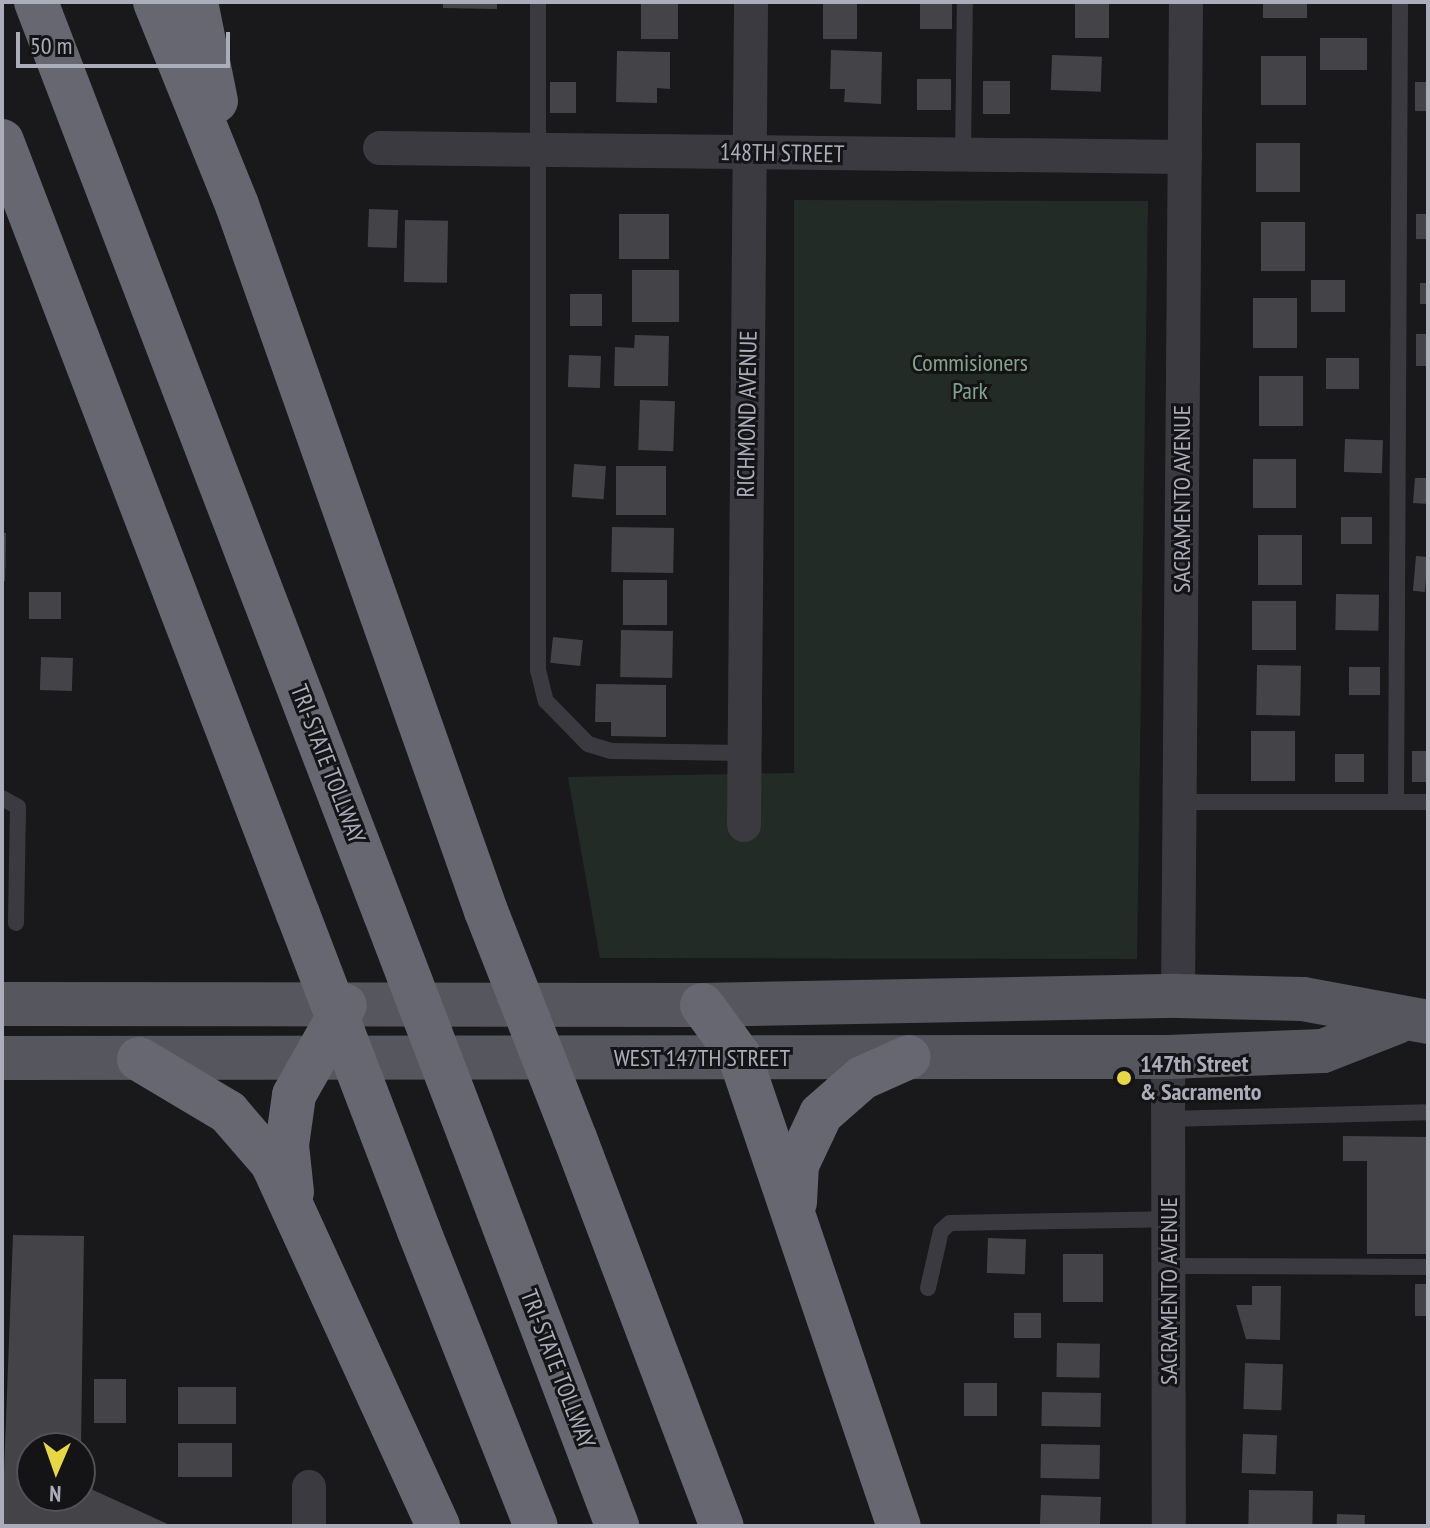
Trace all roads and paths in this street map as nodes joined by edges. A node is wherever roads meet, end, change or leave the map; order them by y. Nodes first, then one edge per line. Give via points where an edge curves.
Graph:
1 (36, 2) edge
2 (155, 2) edge
3 (196, 2) edge
4 (538, 2) edge
5 (751, 2) edge
6 (965, 2) edge
7 (1186, 2) edge
8 (1400, 2) edge
9 (2, 141) edge
10 (380, 148) dead end
11 (539, 150) junction
12 (749, 152) junction
13 (963, 155) junction
14 (1185, 157) junction
15 (237, 205) junction
16 (744, 753) junction
17 (2, 798) edge
18 (1180, 802) junction
19 (1396, 802) junction
20 (1428, 802) edge
21 (744, 825) dead end
22 (16, 923) dead end
23 (1178, 996) junction
24 (2, 1004) edge
25 (345, 1005) junction
26 (702, 1005) junction
27 (1412, 1022) edge
28 (740, 1057) junction
29 (909, 1057) junction
30 (1168, 1057) junction
31 (2, 1058) edge
32 (139, 1059) junction
33 (313, 1061) junction
34 (1428, 1112) edge
35 (1168, 1119) junction
36 (293, 1198) junction
37 (1169, 1219) junction
38 (798, 1220) junction
39 (1169, 1266) junction
40 (1428, 1267) edge
41 (928, 1288) dead end
42 (309, 1487) dead end
43 (309, 1526) edge
44 (438, 1526) edge
45 (536, 1526) edge
46 (617, 1526) edge
47 (722, 1526) edge
48 (899, 1526) edge
49 (1169, 1526) edge

1 - 46 highway, TRI-STATE TOLLWAY, bridge
2 - 15 highway
3 - 15 highway
4 - 11 lane
5 - 12 street, RICHMOND AVENUE
6 - 13 lane
7 - 14 street, SACRAMENTO AVENUE
8 - 19 lane
9 - 45 highway, bridge
10 - 11 street, 148TH STREET
11 - 12 street, 148TH STREET
11 - 16 lane via 538,670 546,701 588,744 611,751
12 - 13 street, 148TH STREET
12 - 16 street, RICHMOND AVENUE
13 - 14 street, 148TH STREET
14 - 18 street, SACRAMENTO AVENUE
15 - 47 highway, bridge via 486,911
16 - 21 street, RICHMOND AVENUE
17 - 22 lane via 18,807
18 - 19 lane
18 - 23 street, SACRAMENTO AVENUE
19 - 20 lane
23 - 26 main road, WEST 147TH STREET
23 - 27 main road, WEST 147TH STREET via 1303,999
24 - 25 main road, WEST 147TH STREET
25 - 26 main road, WEST 147TH STREET
25 - 33 highway
26 - 28 highway
27 - 30 main road, WEST 147TH STREET via 1323,1051
28 - 29 main road, WEST 147TH STREET
28 - 33 main road, WEST 147TH STREET
28 - 38 highway
29 - 30 main road, WEST 147TH STREET
29 - 38 highway via 862,1078 821,1114 797,1165
30 - 35 street, SACRAMENTO AVENUE
31 - 32 main road, WEST 147TH STREET
32 - 33 main road, WEST 147TH STREET
32 - 36 highway via 228,1112
33 - 36 highway via 289,1120
34 - 35 lane
35 - 37 street, SACRAMENTO AVENUE
36 - 44 highway
37 - 39 street, SACRAMENTO AVENUE
37 - 41 lane via 950,1223 941,1231
38 - 48 highway
39 - 40 lane
39 - 49 street, SACRAMENTO AVENUE
42 - 43 street

